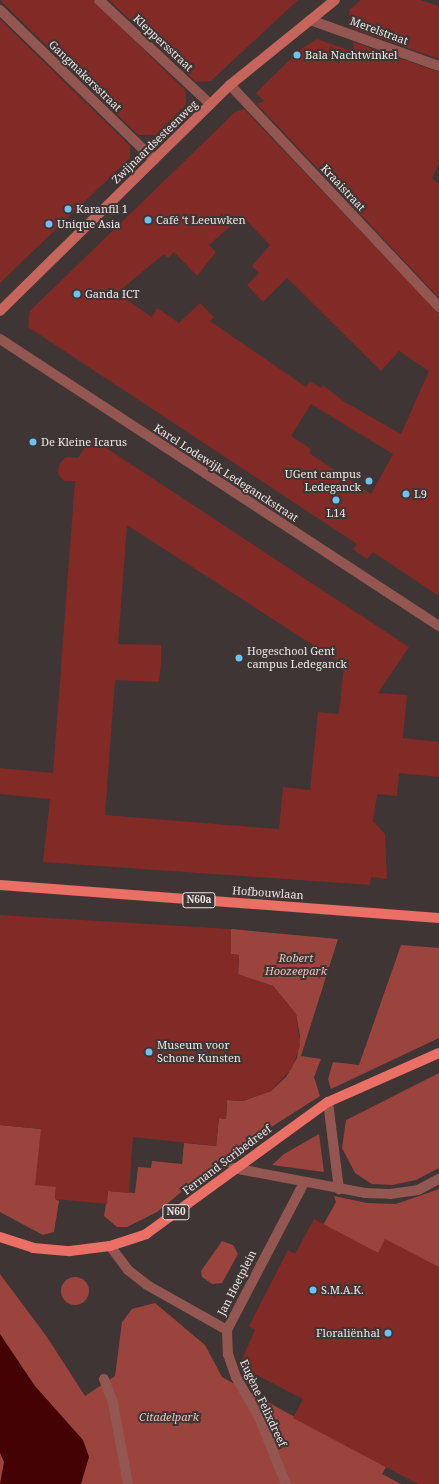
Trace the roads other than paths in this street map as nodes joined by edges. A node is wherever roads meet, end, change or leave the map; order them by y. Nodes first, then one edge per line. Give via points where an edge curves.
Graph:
1 (99, 0) edge
2 (336, 0) edge
3 (0, 10) edge
4 (310, 20) junction
5 (439, 66) edge
6 (230, 85) junction
7 (210, 104) junction
8 (154, 160) junction
9 (439, 307) edge
10 (0, 311) edge
11 (0, 339) edge
12 (439, 626) edge
13 (0, 884) edge
14 (439, 918) edge
15 (439, 1053) edge
16 (328, 1102) junction
17 (233, 1168) junction
18 (439, 1180) edge
19 (304, 1183) junction
20 (340, 1189) junction
21 (0, 1237) edge
22 (110, 1246) junction
23 (227, 1330) junction
24 (104, 1379) dead end
25 (128, 1484) edge
26 (286, 1484) edge

1 - 7 street, Kleppersstraat
2 - 4 street, Zwijnaardsesteenweg
3 - 8 street, Gangmakersstraat
4 - 5 street, Merelstraat
4 - 6 street, Zwijnaardsesteenweg
6 - 7 street, Zwijnaardsesteenweg
6 - 9 street, Kraaistraat
7 - 8 street, Zwijnaardsesteenweg
8 - 10 street, Zwijnaardsesteenweg
11 - 12 street, Karel Lodewijk Ledeganckstraat
13 - 14 main road, Hofbouwlaan / N60a
15 - 16 main road, N60
16 - 17 main road, Fernand Scribedreef / N60
16 - 20 street
17 - 19 street
17 - 22 main road, Fernand Scribedreef / N60 via 146,1234
18 - 20 street via 418,1190 390,1194
19 - 20 street
19 - 23 street, Jan Hoetplein
21 - 22 main road, Fernand Scribedreef / N60 via 52,1250
22 - 23 street, Jan Hoetplein via 128,1270 146,1285
23 - 26 street, Eugène Felixdreef via 228,1354 236,1377 259,1417
24 - 25 street via 112,1403

